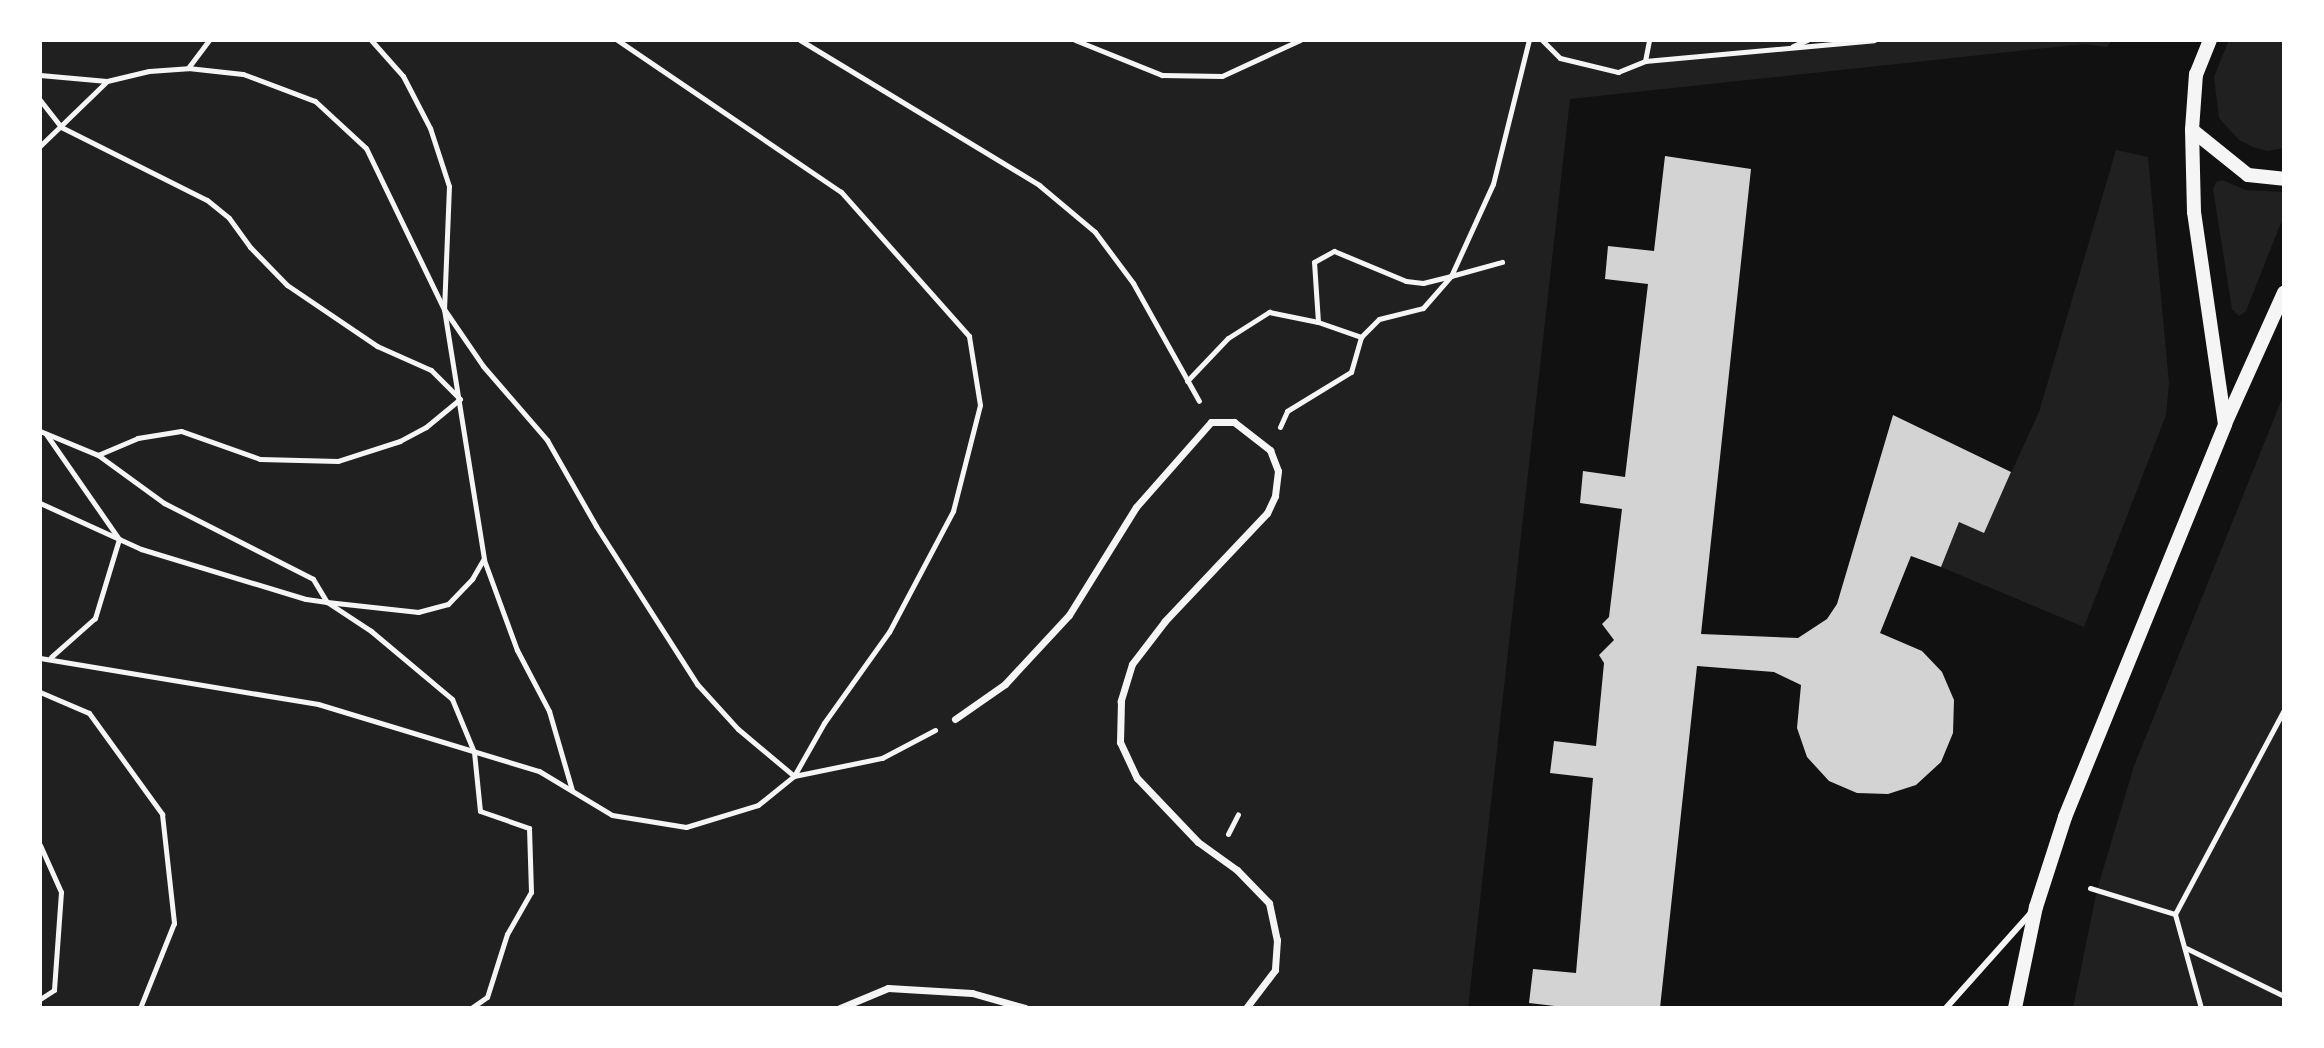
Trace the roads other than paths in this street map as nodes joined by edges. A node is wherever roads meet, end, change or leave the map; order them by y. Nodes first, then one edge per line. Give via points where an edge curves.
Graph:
1 (2210, 40) edge
2 (2192, 130) junction
3 (2284, 179) edge
4 (2284, 293) edge
5 (2225, 424) junction
6 (955, 719) road end
7 (2036, 907) junction
8 (840, 1008) edge
9 (1025, 1008) edge
10 (1246, 1008) edge
11 (1946, 1008) edge
12 (2015, 1008) edge

1 - 2 street via 2196,74
2 - 3 street via 2248,175
2 - 5 street via 2194,212
4 - 5 street
5 - 7 street via 2065,817
6 - 10 street via 1005,684 1069,615 1136,507 1211,422 1234,422 1270,450 1278,471 1267,513 1165,621 1132,664 1121,715 1120,742 1137,778 1198,842 1237,870 1269,903 1277,940 1275,970
7 - 11 lane
7 - 12 street
8 - 9 street via 888,988 972,993

